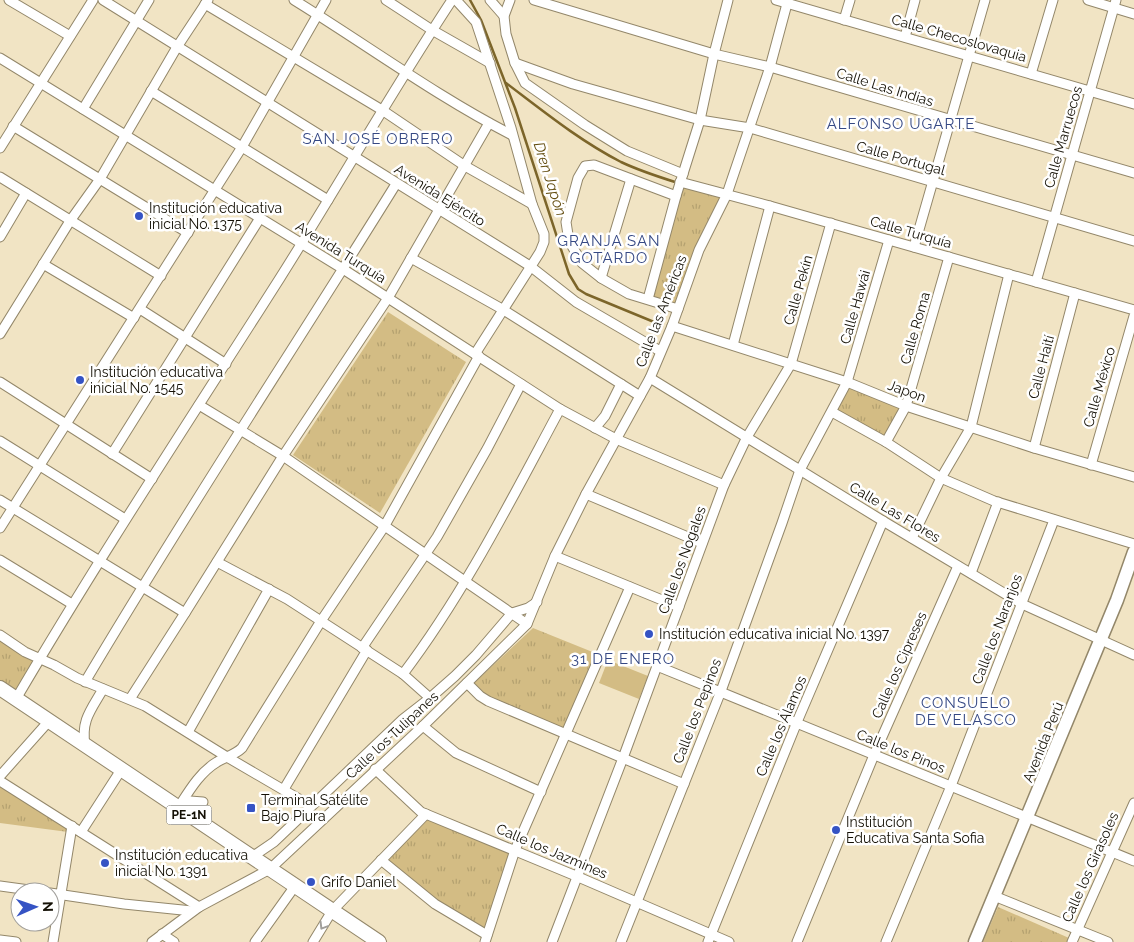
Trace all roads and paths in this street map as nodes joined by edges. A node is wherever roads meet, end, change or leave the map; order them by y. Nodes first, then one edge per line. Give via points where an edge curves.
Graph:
1 (9, 0) edge
2 (93, 0) edge
3 (103, 0) edge
4 (149, 0) edge
5 (294, 0) edge
6 (326, 0) edge
7 (386, 0) edge
8 (454, 0) edge
9 (490, 0) edge
10 (510, 0) edge
11 (534, 0) edge
12 (728, 0) edge
13 (776, 0) edge
14 (850, 0) edge
15 (915, 0) edge
16 (985, 0) edge
17 (1053, 0) edge
18 (1088, 0) edge
19 (207, 2) edge
20 (788, 2) edge
21 (1115, 4) edge
22 (317, 14) junction
23 (1134, 14) edge
24 (504, 16) junction
25 (844, 20) junction
26 (136, 21) junction
27 (432, 30) junction
28 (70, 36) junction
29 (905, 37) junction
30 (177, 47) junction
31 (714, 54) junction
32 (969, 56) junction
33 (295, 57) junction
34 (0, 58) edge
35 (490, 63) junction
36 (515, 63) junction
37 (770, 67) junction
38 (405, 71) junction
39 (1031, 74) junction
40 (40, 83) junction
41 (151, 91) junction
42 (1090, 91) junction
43 (268, 104) junction
44 (1134, 104) edge
45 (83, 109) junction
46 (382, 110) junction
47 (700, 120) junction
48 (950, 121) junction
49 (489, 123) junction
50 (13, 126) junction
51 (750, 128) junction
52 (125, 135) junction
53 (512, 135) junction
54 (242, 147) junction
55 (0, 148) edge
56 (1072, 155) junction
57 (354, 157) junction
58 (464, 166) junction
59 (1134, 173) edge
60 (0, 177) edge
61 (682, 178) junction
62 (100, 179) junction
63 (630, 179) junction
64 (933, 182) junction
65 (396, 184) junction
66 (214, 190) junction
67 (26, 193) junction
68 (726, 194) junction
69 (676, 196) junction
70 (328, 200) junction
71 (532, 204) junction
72 (770, 206) junction
73 (439, 210) junction
74 (260, 218) junction
75 (1054, 218) junction
76 (70, 221) junction
77 (831, 223) junction
78 (188, 233) junction
79 (0, 237) edge
80 (888, 240) junction
81 (1134, 241) edge
82 (301, 244) junction
83 (914, 247) junction
84 (949, 257) junction
85 (411, 258) junction
86 (43, 264) junction
87 (530, 266) junction
88 (343, 269) junction
89 (1009, 274) junction
90 (161, 276) junction
91 (601, 278) junction
92 (1036, 282) junction
93 (1075, 293) junction
94 (388, 298) junction
95 (648, 299) junction
96 (140, 309) junction
97 (502, 309) junction
98 (678, 309) junction
99 (1134, 310) edge
100 (1134, 316) edge
101 (134, 318) junction
102 (672, 326) junction
103 (0, 334) edge
104 (185, 338) junction
105 (733, 345) junction
106 (660, 351) junction
107 (477, 355) junction
108 (226, 364) junction
109 (792, 364) junction
110 (650, 378) junction
111 (0, 382) edge
112 (847, 382) junction
113 (521, 384) junction
114 (621, 384) junction
115 (640, 396) junction
116 (199, 405) junction
117 (906, 406) junction
118 (560, 409) junction
119 (832, 412) junction
120 (66, 424) junction
121 (971, 427) junction
122 (595, 428) junction
123 (240, 430) junction
124 (747, 437) junction
125 (616, 439) junction
126 (0, 441) edge
127 (886, 442) junction
128 (1034, 448) junction
129 (112, 454) junction
130 (283, 456) junction
131 (1091, 465) junction
132 (40, 466) junction
133 (800, 470) junction
134 (1134, 477) edge
135 (152, 478) junction
136 (941, 478) junction
137 (724, 485) junction
138 (586, 494) junction
139 (0, 500) edge
140 (998, 502) junction
141 (13, 508) junction
142 (126, 519) junction
143 (1054, 520) junction
144 (883, 521) junction
145 (384, 527) junction
146 (0, 528) edge
147 (912, 538) junction
148 (702, 543) junction
149 (1134, 544) edge
150 (1134, 552) edge
151 (426, 554) junction
152 (555, 556) junction
153 (0, 560) edge
154 (99, 560) junction
155 (217, 562) junction
156 (958, 566) junction
157 (971, 573) junction
158 (466, 582) junction
159 (142, 586) junction
160 (630, 587) junction
161 (269, 590) junction
162 (538, 601) junction
163 (72, 604) junction
164 (1022, 604) junction
165 (679, 607) junction
166 (185, 613) junction
167 (512, 613) junction
168 (321, 621) junction
169 (529, 622) junction
170 (0, 635) edge
171 (1100, 640) junction
172 (365, 649) junction
173 (1134, 655) edge
174 (40, 659) junction
175 (657, 666) junction
176 (403, 674) junction
177 (85, 682) junction
178 (467, 683) junction
179 (0, 688) edge
180 (103, 690) junction
181 (721, 691) junction
182 (430, 698) junction
183 (16, 699) junction
184 (130, 699) junction
185 (50, 721) junction
186 (797, 722) junction
187 (423, 726) junction
188 (188, 732) junction
189 (566, 734) junction
190 (85, 745) junction
191 (874, 755) junction
192 (227, 757) junction
193 (623, 758) junction
194 (375, 769) junction
195 (121, 770) junction
196 (0, 776) edge
197 (0, 781) edge
198 (684, 784) junction
199 (951, 786) junction
200 (284, 789) junction
201 (541, 792) junction
202 (203, 802) dead end
203 (1134, 803) edge
204 (311, 806) junction
205 (181, 810) junction
206 (426, 814) junction
207 (1028, 818) junction
208 (72, 826) junction
209 (81, 832) junction
210 (515, 850) junction
211 (1113, 852) junction
212 (252, 857) junction
213 (381, 860) junction
214 (1134, 861) edge
215 (270, 869) junction
216 (576, 876) junction
217 (295, 886) junction
218 (61, 894) junction
219 (994, 896) junction
220 (637, 902) junction
221 (195, 909) junction
222 (332, 911) junction
223 (1078, 929) junction
224 (162, 934) junction
225 (486, 938) edge
226 (709, 938) edge
227 (0, 940) edge
228 (16, 942) edge
229 (53, 942) edge
230 (152, 942) edge
231 (174, 942) edge
232 (255, 942) edge
233 (313, 942) edge
234 (379, 942) edge
235 (552, 942) edge
236 (621, 942) edge
237 (729, 942) edge
238 (797, 942) edge
239 (886, 942) edge
240 (975, 942) edge
241 (1072, 942) edge
242 (1108, 942) edge

1 - 28 street
2 - 28 street
3 - 26 street, Avenida Ejército
4 - 26 street
5 - 22 street
6 - 22 street
7 - 27 street
8 - 27 street
8 - 35 street via 476,22
9 - 24 street
10 - 24 street
11 - 31 street, Calle Las Indias
12 - 31 street
13 - 20 street, Calle Checoslovaquia
14 - 25 street
15 - 29 street
16 - 32 street
17 - 39 street
18 - 21 street
19 - 30 street
19 - 33 street
20 - 25 street, Calle Checoslovaquia
20 - 37 street, Calle las Américas
21 - 23 street
21 - 42 street, Calle Marruecos
22 - 33 street
22 - 38 street
24 - 36 street, Calle Turquía
25 - 29 street, Calle Checoslovaquia
26 - 30 street, Avenida Ejército
26 - 45 street
27 - 35 street
27 - 38 street
28 - 40 street
29 - 32 street, Calle Checoslovaquia
30 - 41 street
30 - 43 street, Avenida Ejército
31 - 37 street, Calle Las Indias
31 - 47 street
32 - 39 street, Calle Checoslovaquia
32 - 48 street
33 - 43 street
33 - 46 street
34 - 40 street, Avenida Turquía
35 - 53 street
36 - 47 street, Calle Portugal via 573,84
36 - 61 street, Calle Turquía via 525,83 563,110 628,151
37 - 48 street, Calle Las Indias
37 - 51 street, Calle las Américas
38 - 46 street
38 - 49 street
39 - 42 street, Calle Checoslovaquia
40 - 45 street, Avenida Turquía
40 - 50 street
41 - 52 street
41 - 54 street
42 - 44 street, Calle Checoslovaquia
42 - 56 street, Calle Marruecos
43 - 54 street
43 - 57 street, Avenida Ejército
45 - 52 street, Avenida Turquía
46 - 57 street
46 - 58 street
47 - 51 street, Calle Portugal
47 - 61 street
48 - 56 street, Calle Las Indias
48 - 64 street
49 - 53 street
49 - 58 street
50 - 55 street
50 - 62 street
51 - 64 street, Calle Portugal
51 - 68 street, Calle las Américas
52 - 62 street
52 - 66 street, Avenida Turquía
53 - 71 street
54 - 66 street
54 - 70 street
56 - 59 street, Calle Las Indias
56 - 75 street, Calle Marruecos
57 - 65 street, Avenida Ejército
57 - 70 street
58 - 71 street
58 - 73 street
60 - 67 street
61 - 68 street, Calle Turquía
61 - 69 street
62 - 76 street
62 - 78 street
63 - 69 street
63 - 91 street
63 - 91 street via 594,165 586,166 578,178 566,222 569,241 582,263
64 - 75 street, Calle Portugal
64 - 83 street
65 - 73 street, Avenida Ejército
65 - 88 street
66 - 74 street, Avenida Turquía
66 - 78 street
67 - 76 street
67 - 79 street
68 - 72 street, Calle Turquía
68 - 98 street, Calle las Américas via 699,250
69 - 95 street
70 - 82 street
71 - 87 street via 544,242
72 - 77 street, Calle Turquía
72 - 105 street
73 - 85 street
73 - 87 street, Avenida Ejército
74 - 82 street, Avenida Turquía
74 - 104 street
75 - 81 street, Calle Portugal
75 - 92 street, Calle Marruecos
76 - 86 street
76 - 90 street
77 - 80 street, Calle Turquía
77 - 109 street, Calle Pekín
78 - 90 street
80 - 83 street, Calle Turquía
80 - 112 street, Calle Hawái
82 - 88 street, Avenida Turquía
82 - 108 street
83 - 84 street, Calle Turquía
84 - 89 street, Calle Turquía
84 - 117 street, Calle Roma
85 - 94 street
85 - 97 street
86 - 101 street
86 - 103 street
87 - 97 street
87 - 106 street, Avenida Ejército via 576,302
88 - 94 street, Avenida Turquía
88 - 123 street
89 - 92 street, Calle Turquía
89 - 121 street
90 - 96 street
91 - 95 street via 629,294
92 - 93 street, Calle Turquía
93 - 99 street, Calle Turquía
93 - 128 street, Calle Haití
94 - 107 street, Avenida Turquía
94 - 130 street
95 - 98 street
96 - 101 street
96 - 104 street
97 - 107 street
97 - 114 street
98 - 102 street, Calle las Américas
100 - 131 street, Calle México
101 - 120 street
102 - 105 street, Japon
102 - 106 street, Calle las Américas
104 - 108 street
104 - 129 street
105 - 109 street, Japon
106 - 110 street, Calle las Américas
107 - 113 street, Avenida Turquía
107 - 145 street
108 - 116 street
109 - 112 street, Japon
109 - 124 street, Calle los Nogales
110 - 115 street, Calle las Américas
110 - 124 street, Calle Las Flores
111 - 120 street
112 - 117 street, Japon
112 - 119 street, Calle los Pepinos
113 - 118 street, Avenida Turquía
113 - 151 street
114 - 115 street
114 - 122 street via 605,416
115 - 125 street, Calle las Américas
116 - 123 street
116 - 135 street
117 - 121 street, Japon
117 - 127 street, Calle Roma
118 - 122 street, Avenida Turquía
118 - 158 street
119 - 127 street
119 - 133 street, Calle los Pepinos
120 - 129 street
120 - 132 street
121 - 128 street, Japon
121 - 136 street
122 - 125 street, Avenida Turquía
123 - 130 street
123 - 159 street
124 - 133 street, Calle Las Flores
124 - 137 street, Calle los Nogales
125 - 137 street, Avenida Turquía
125 - 138 street, Calle las Américas
126 - 132 street
127 - 136 street
128 - 131 street, Japon
129 - 135 street
130 - 145 street
130 - 155 street
131 - 134 street, Japon
132 - 141 street
132 - 142 street
133 - 144 street, Calle Las Flores
133 - 181 street, Calle los Pepinos
135 - 142 street
136 - 140 street
136 - 147 street
137 - 148 street, Calle los Nogales
138 - 148 street
138 - 152 street, Calle las Américas
139 - 141 street
140 - 143 street
140 - 157 street
141 - 146 street
141 - 154 street
142 - 154 street
143 - 149 street
143 - 164 street, Calle los Naranjos
144 - 147 street, Calle Las Flores
144 - 186 street, Calle los Álamos
145 - 151 street
145 - 168 street
147 - 156 street, Calle Las Flores
148 - 165 street, Calle los Nogales
150 - 171 street, Avenida Perú
151 - 158 street
151 - 172 street
152 - 160 street
152 - 162 street, Calle las Américas
153 - 163 street
154 - 159 street
154 - 163 street
155 - 161 street
155 - 166 street
156 - 157 street, Calle Las Flores
156 - 191 street, Calle los Cipreses
157 - 164 street, Calle Las Flores
158 - 167 street
158 - 176 street
159 - 166 street
159 - 177 street
160 - 165 street
160 - 189 street
161 - 168 street
161 - 188 street
162 - 167 street
162 - 169 street, Calle las Américas
163 - 174 street
164 - 171 street, Calle Las Flores
164 - 199 street, Calle los Naranjos
165 - 175 street, Calle los Nogales
166 - 184 street
167 - 169 street
167 - 182 street via 476,655
168 - 172 street
168 - 192 street via 242,748
169 - 178 street, Calle los Tulipanes
170 - 174 street
171 - 173 street, Calle Las Flores
171 - 207 street, Avenida Perú
172 - 176 street
172 - 200 street
174 - 177 street
174 - 183 street
175 - 181 street, Calle los Pinos
175 - 193 street, Calle los Nogales
176 - 182 street
177 - 180 street
178 - 187 street, Calle los Tulipanes
178 - 189 street via 488,701
179 - 183 main road, PE-1N
180 - 184 street
180 - 190 street via 86,717 83,729
181 - 186 street, Calle los Pinos
181 - 198 street, Calle los Pepinos
182 - 204 street via 402,719
183 - 185 main road, PE-1N
184 - 188 street
185 - 190 main road, PE-1N
185 - 196 street
186 - 191 street, Calle los Pinos
186 - 226 street, Calle los Álamos
187 - 194 street, Calle los Tulipanes
187 - 201 street via 456,753
188 - 192 street
189 - 193 street
189 - 201 street
190 - 195 main road, PE-1N
191 - 199 street, Calle los Pinos
191 - 238 street, Calle los Cipreses
192 - 200 street
192 - 205 street via 204,773 190,788
193 - 198 street
193 - 216 street, Calle los Nogales
194 - 206 street, Calle los Jazmines
194 - 215 street, Calle los Tulipanes
195 - 205 main road, PE-1N
195 - 209 street
197 - 208 street
198 - 220 street, Calle los Pepinos
199 - 207 street, Calle los Pinos
199 - 239 street, Calle los Naranjos
200 - 204 street
201 - 210 street
202 - 205 street via 190,801
203 - 211 street, Calle los Girasoles
204 - 212 street via 274,842
205 - 212 main road, PE-1N
206 - 210 street, Calle los Jazmines
206 - 213 street
207 - 211 street, Calle los Pinos
207 - 219 street, Avenida Perú
208 - 209 street
208 - 218 street
209 - 221 street
210 - 216 street, Calle los Jazmines
210 - 225 street
211 - 214 street, Calle los Pinos
211 - 223 street, Calle los Girasoles
212 - 215 main road, PE-1N
213 - 222 street
213 - 225 street via 435,904
215 - 217 main road, PE-1N
215 - 221 street, Calle los Tulipanes
216 - 220 street, Calle los Jazmines
216 - 235 street, Calle los Nogales
217 - 222 main road, PE-1N
217 - 232 street
218 - 221 street
218 - 229 street
219 - 223 street
219 - 240 street, Avenida Perú
220 - 226 street, Calle los Jazmines
220 - 236 street, Calle los Pepinos
221 - 224 street, Calle los Tulipanes
222 -> 233 street
222 - 234 main road, PE-1N
223 - 241 street, Calle los Girasoles
223 - 242 street
224 - 230 street, Calle los Tulipanes
224 - 231 street
226 - 237 street, Calle los Jazmines
227 - 228 street

